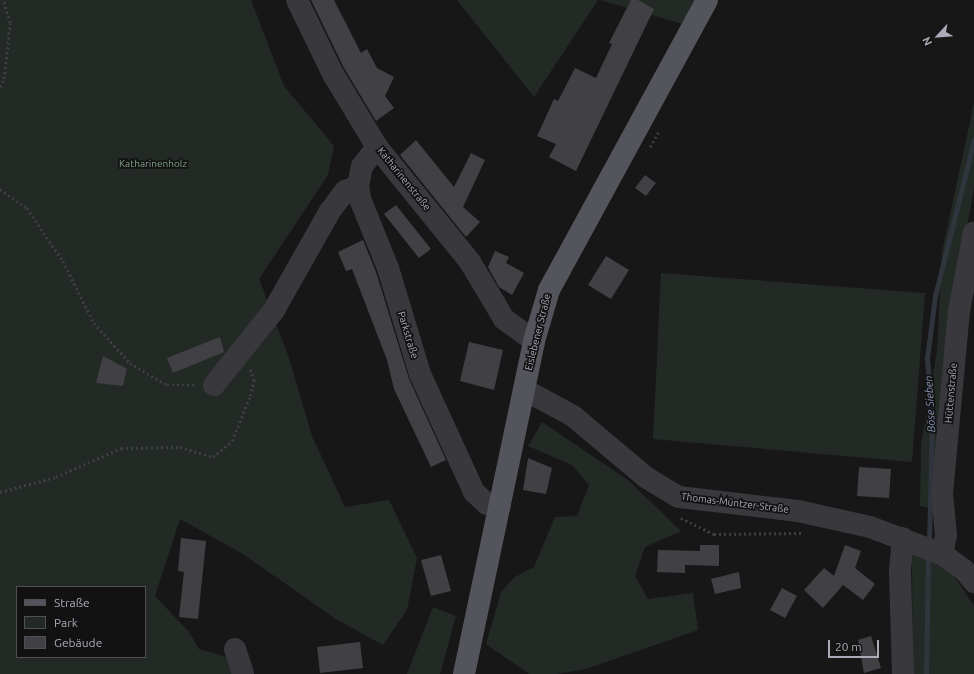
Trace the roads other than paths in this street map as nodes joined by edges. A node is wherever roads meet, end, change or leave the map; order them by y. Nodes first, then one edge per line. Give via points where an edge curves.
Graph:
1 (296, 0) edge
2 (707, 0) edge
3 (377, 147) junction
4 (358, 186) junction
5 (974, 232) edge
6 (534, 341) junction
7 (214, 385) road end
8 (525, 390) junction
9 (500, 508) junction
10 (925, 547) junction
11 (974, 582) edge
12 (235, 649) dead end
13 (243, 674) edge
14 (464, 674) edge
15 (903, 674) edge

1 - 3 street, Katharinenstraße via 333,74
2 - 6 main road, Eislebener Straße via 548,290
3 - 4 street via 362,166
3 - 6 street, Katharinenstraße via 470,262 504,319
4 - 7 street via 345,191 330,211 274,310
4 - 9 street, Parkstraße via 388,268 420,374 474,492 487,504
5 - 10 street, Hüttenstraße via 958,311 942,494 946,535
6 - 8 main road, Eislebener Straße
8 - 9 main road, Eislebener Straße
8 - 10 street, Thomas-Müntzer-Straße via 573,416 647,478 678,497 798,511
9 - 14 main road, Eislebener Straße
10 - 11 street, Thomas-Müntzer-Straße via 964,570
10 - 15 street via 900,572
12 - 13 street

